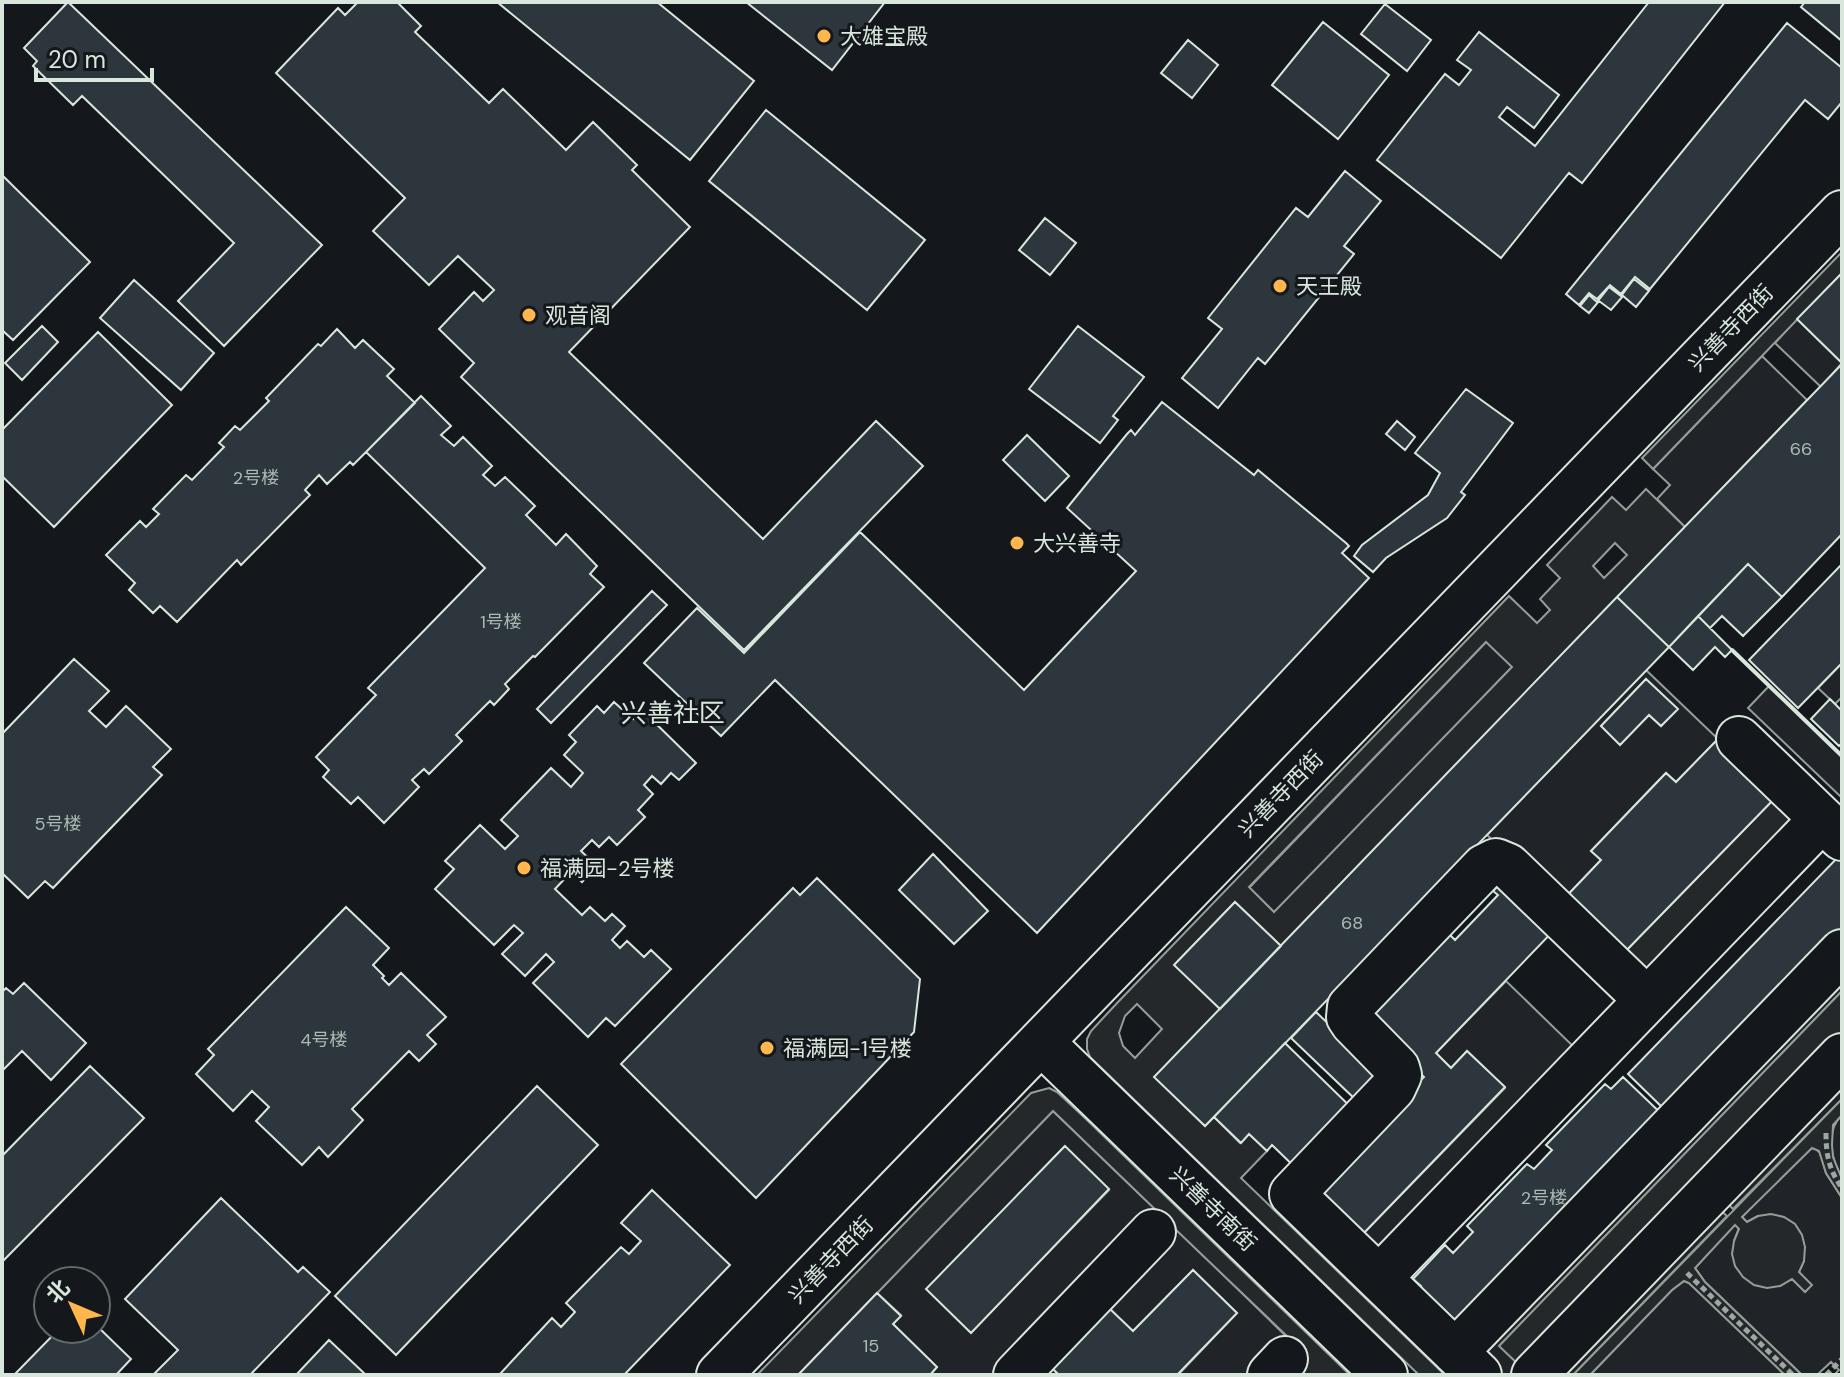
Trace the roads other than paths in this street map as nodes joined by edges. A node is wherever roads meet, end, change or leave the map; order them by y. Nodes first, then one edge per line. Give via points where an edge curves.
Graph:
1 (1842, 213) edge
2 (1739, 739) dead end
3 (1832, 828) edge
4 (1842, 952) edge
5 (1647, 1000) junction
6 (1041, 1042) junction
7 (1842, 1056) edge
8 (1153, 1232) dead end
9 (1379, 1278) junction
10 (1467, 1363) edge
11 (719, 1375) edge
12 (1016, 1375) edge
13 (1385, 1375) edge
14 (1534, 1375) edge

1 - 6 street, 兴善寺西街
2 - 3 street
3 - 5 street
4 - 10 street
5 - 9 street
5 - 9 street via 1503,863 1487,865 1451,900 1350,1007 1353,1023 1397,1068 1396,1085 1292,1194
6 - 11 street, 兴善寺西街
6 - 13 street, 兴善寺南街
7 - 14 street
8 - 12 street
9 - 10 street

